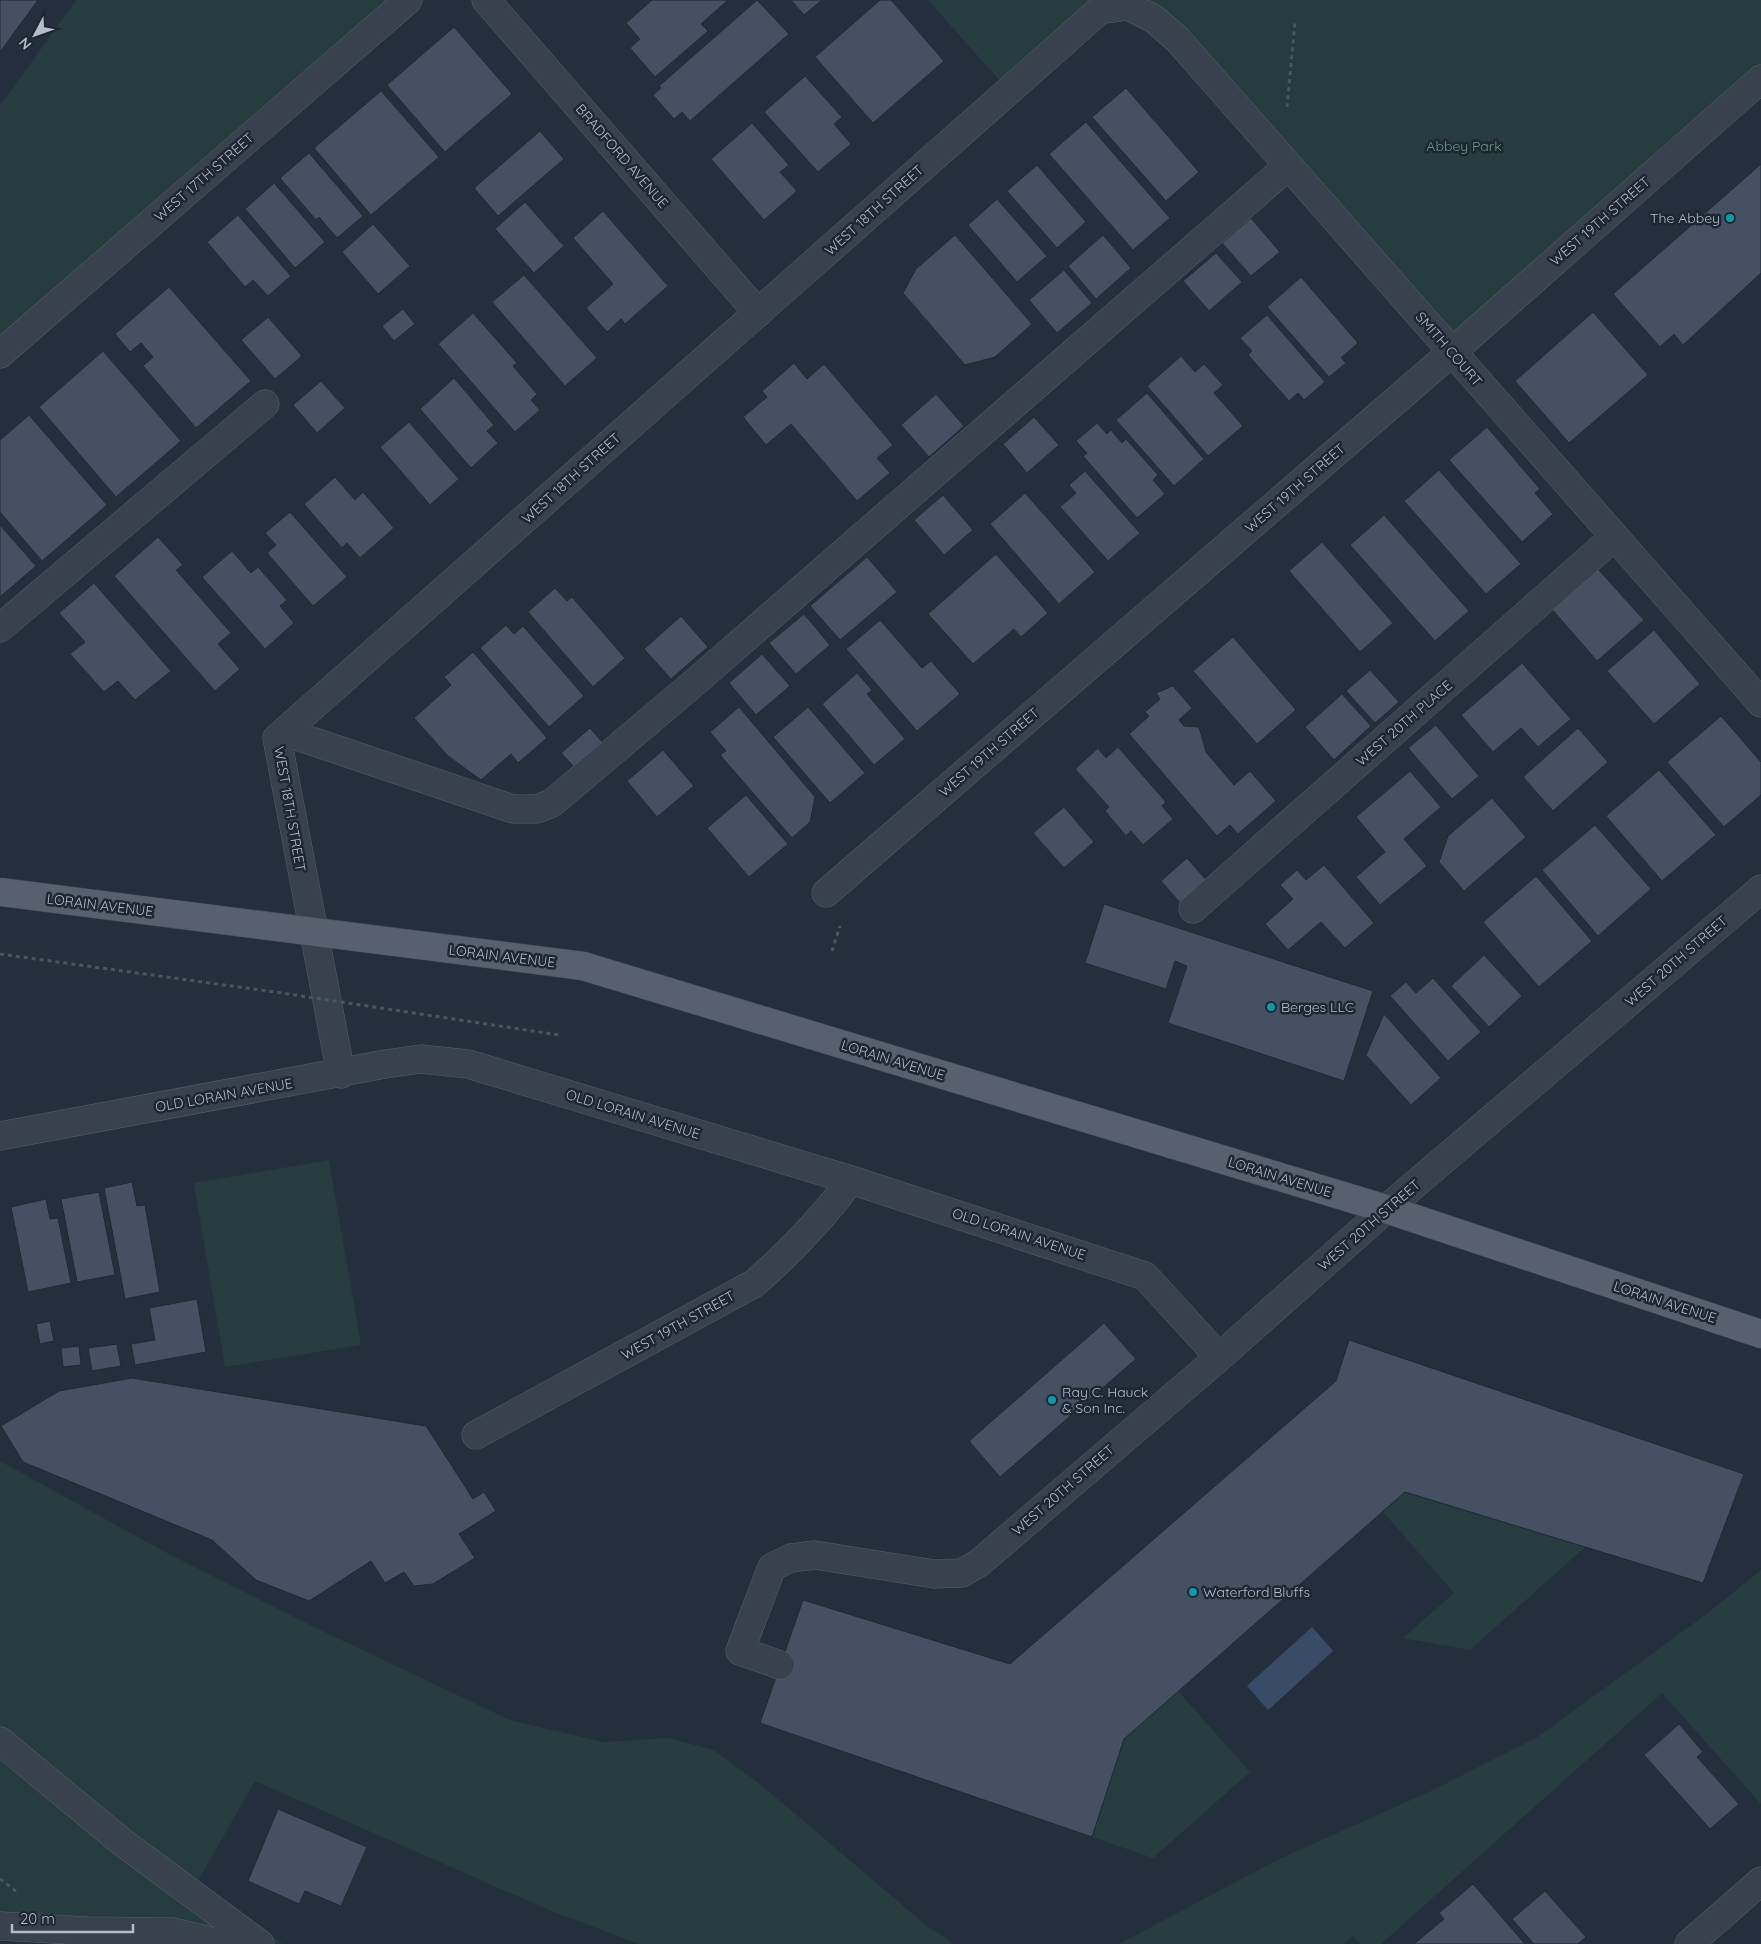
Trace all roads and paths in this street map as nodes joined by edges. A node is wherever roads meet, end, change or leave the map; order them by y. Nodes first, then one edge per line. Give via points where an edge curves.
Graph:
1 (408, 0) edge
2 (486, 0) edge
3 (1128, 6) joint
4 (1295, 22) dead end
5 (1761, 79) edge
6 (1287, 107) dead end
7 (1288, 166) junction
8 (758, 313) junction
9 (1452, 352) junction
10 (0, 354) edge
11 (265, 404) dead end
12 (1614, 537) junction
13 (0, 628) edge
14 (1761, 704) edge
15 (284, 732) junction
16 (1761, 889) edge
17 (0, 892) edge
18 (826, 893) dead end
19 (1193, 909) dead end
20 (840, 925) dead end
21 (832, 951) dead end
22 (0, 954) edge
23 (558, 1036) dead end
24 (341, 1074) junction
25 (0, 1136) edge
26 (851, 1180) junction
27 (1386, 1208) junction
28 (1761, 1334) edge
29 (1219, 1357) junction
30 (476, 1435) dead end
31 (780, 1665) dead end
32 (0, 1741) edge
33 (1761, 1881) edge
34 (0, 1926) edge
35 (223, 1944) edge
36 (260, 1944) edge
37 (1689, 1944) edge

1 - 10 street, WEST 17TH STREET
2 - 8 street, BRADFORD AVENUE
3 - 7 street, SMITH COURT via 1154,19 1178,40
3 - 8 street, WEST 18TH STREET via 1100,10
4 - 6 path
5 - 9 street, WEST 19TH STREET
7 - 9 street, SMITH COURT
7 - 15 street via 694,684 552,803 537,809 513,809
8 - 15 street, WEST 18TH STREET
9 - 12 street, SMITH COURT
9 - 18 street, WEST 19TH STREET
11 - 13 street
12 - 14 street, SMITH COURT
12 - 19 street, WEST 20TH PLACE
15 - 24 street, WEST 18TH STREET via 277,738
16 - 27 street, WEST 20TH STREET
17 - 27 main road, LORAIN AVENUE, bridge via 583,966
20 - 21 path
22 - 23 path, bridge
24 - 25 street, OLD LORAIN AVENUE
24 - 26 street, OLD LORAIN AVENUE via 421,1059 468,1064
26 - 29 street, OLD LORAIN AVENUE via 1145,1276
26 - 30 street, WEST 19TH STREET via 792,1250 755,1283
27 - 28 main road, LORAIN AVENUE
27 - 29 street, WEST 20TH STREET
29 - 31 street, WEST 20TH STREET via 979,1563 962,1573 934,1574 815,1555 791,1558 772,1566 740,1651
32 - 36 street via 122,1842
33 - 37 street
34 - 35 street via 174,1932

